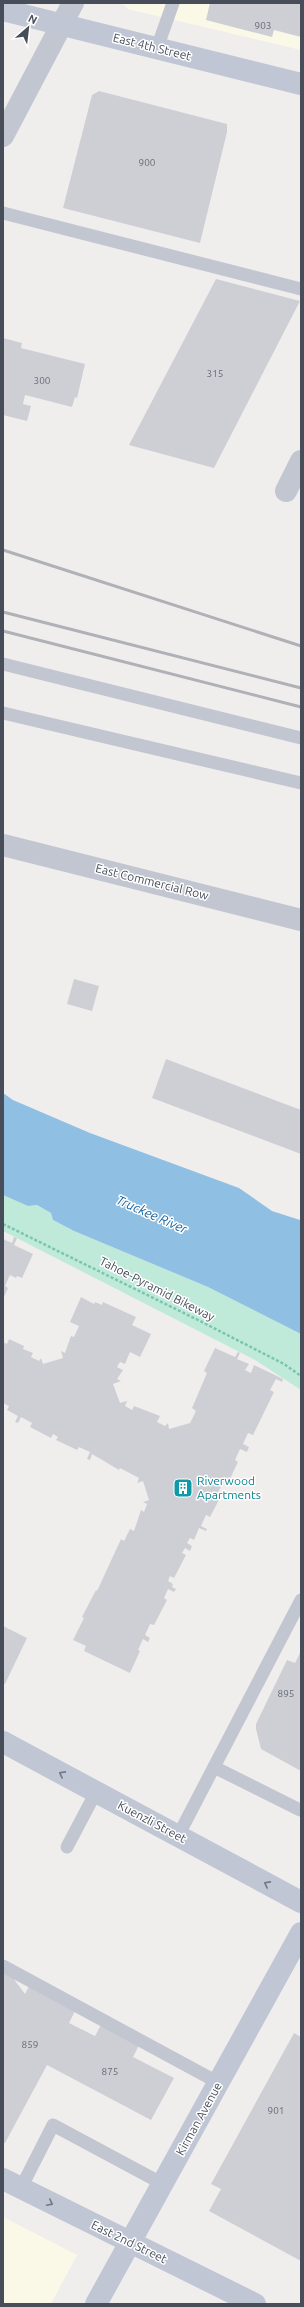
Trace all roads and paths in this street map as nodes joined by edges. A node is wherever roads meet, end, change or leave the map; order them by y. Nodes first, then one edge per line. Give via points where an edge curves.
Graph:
1 (73, 3) edge
2 (173, 3) edge
3 (3, 10) edge
4 (61, 24) junction
5 (157, 48) junction
6 (301, 84) edge
7 (3, 136) edge
8 (3, 213) edge
9 (301, 289) edge
10 (301, 461) edge
11 (286, 491) dead end
12 (3, 664) edge
13 (3, 714) edge
14 (301, 738) edge
15 (301, 783) edge
16 (3, 845) edge
17 (301, 920) edge
18 (3, 1224) edge
19 (301, 1376) edge
20 (301, 1600) edge
21 (3, 1742) edge
22 (214, 1767) junction
23 (96, 1792) junction
24 (300, 1810) dead end
25 (178, 1836) junction
26 (66, 1847) dead end
27 (301, 1902) edge
28 (301, 1933) edge
29 (3, 1966) edge
30 (219, 2083) junction
31 (12, 2183) edge
32 (163, 2184) junction
33 (130, 2243) junction
34 (96, 2304) edge
35 (255, 2304) edge

1 - 4 street
2 - 5 lane
3 - 4 main road, East 4th Street
4 - 5 main road, East 4th Street
4 - 7 street
5 - 6 main road, East 4th Street
8 - 9 lane
10 - 11 street
12 - 14 lane
13 - 15 lane
16 - 17 street, East Commercial Row
18 - 19 path, Tahoe-Pyramid Bikeway via 204,1323 284,1364
20 - 22 lane
23 -> 21 main road, Kuenzli Street
22 - 24 lane
22 - 25 lane
23 - 25 main road, Kuenzli Street
23 - 26 lane
27 -> 25 main road, Kuenzli Street
28 - 30 main road, Kirman Avenue
29 - 30 lane
30 - 32 main road, Kirman Avenue
31 - 32 lane via 54,2125
31 -> 33 main road, East 2nd Street
32 - 33 main road, Kirman Avenue
33 - 34 main road, Kirman Avenue
33 - 35 main road, East 2nd Street

